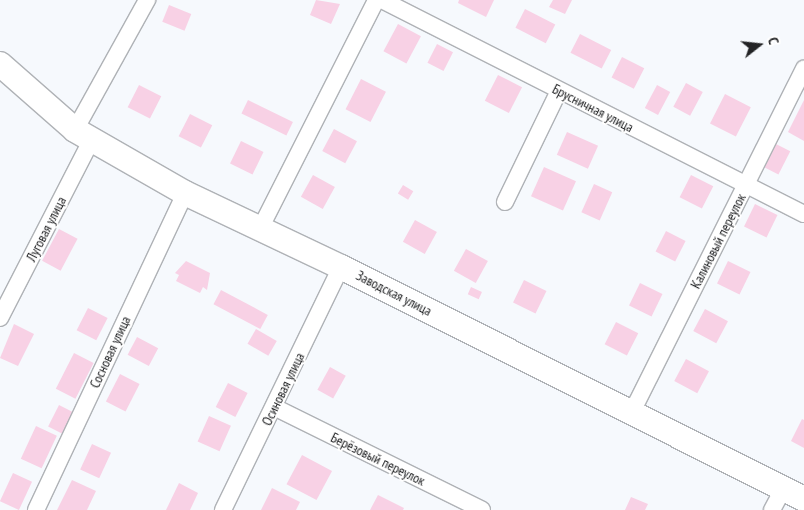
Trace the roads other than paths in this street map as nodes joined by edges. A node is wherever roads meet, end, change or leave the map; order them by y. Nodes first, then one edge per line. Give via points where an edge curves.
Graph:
1 (148, 0) edge
2 (376, 0) edge
3 (382, 0) edge
4 (0, 64) edge
5 (804, 69) edge
6 (559, 90) junction
7 (83, 135) junction
8 (746, 186) junction
9 (185, 193) junction
10 (505, 202) dead end
11 (804, 214) edge
12 (260, 229) junction
13 (341, 267) junction
14 (0, 318) edge
15 (274, 407) junction
16 (632, 412) junction
17 (783, 488) junction
18 (804, 499) edge
19 (36, 510) edge
20 (223, 510) edge
21 (482, 510) edge
22 (772, 510) edge

1 - 7 street, Луговая улица
2 - 12 street
3 - 6 street, Брусничная улица
4 - 7 street, Заводская улица
5 - 8 street, Калиновый переулок
6 - 8 street, Брусничная улица
6 - 10 street
7 - 9 street, Заводская улица
7 - 14 street, Луговая улица
8 - 11 street, Брусничная улица
8 - 16 street, Калиновый переулок
9 - 12 street, Заводская улица
9 - 19 street, Сосновая улица
12 - 13 street, Заводская улица
13 - 15 street, Осиновая улица
13 - 16 street, Заводская улица
15 - 20 street, Осиновая улица
15 - 21 street, Берёзовый переулок
16 - 17 street, Заводская улица
17 - 18 street, Заводская улица
17 - 22 street

